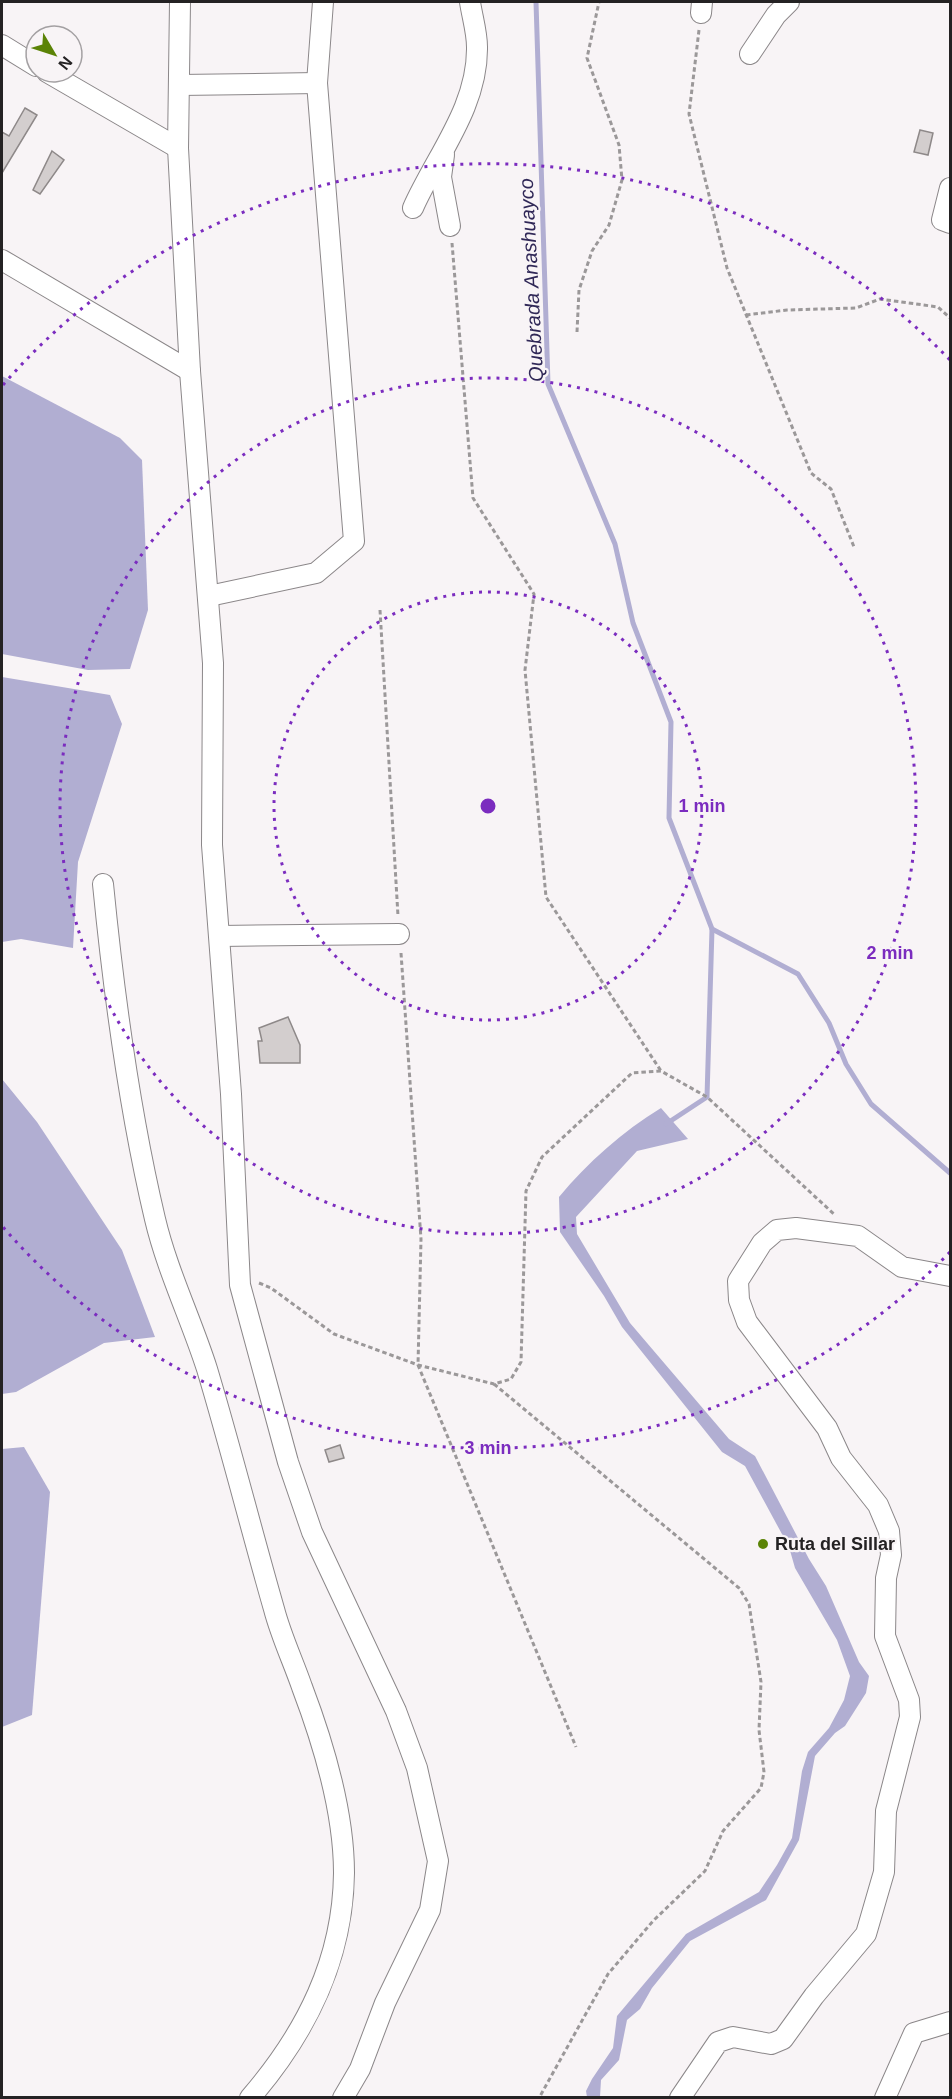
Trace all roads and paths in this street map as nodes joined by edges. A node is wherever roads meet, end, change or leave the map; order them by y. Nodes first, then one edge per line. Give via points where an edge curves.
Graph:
1 (180, 2) edge
2 (323, 2) edge
3 (470, 2) edge
4 (599, 2) edge
5 (789, 2) edge
6 (701, 7) edge
7 (2, 45) edge
8 (750, 54) dead end
9 (24, 59) edge
10 (317, 83) junction
11 (68, 84) edge
12 (179, 85) junction
13 (178, 148) junction
14 (444, 149) junction
15 (951, 188) edge
16 (413, 208) dead end
17 (951, 223) edge
18 (450, 226) joint
19 (2, 260) edge
20 (747, 315) junction
21 (951, 318) edge
22 (577, 332) dead end
23 (190, 371) junction
24 (855, 547) dead end
25 (209, 596) junction
26 (380, 610) dead end
27 (103, 884) dead end
28 (399, 934) junction
29 (220, 936) junction
30 (661, 1071) junction
31 (858, 1236) junction
32 (951, 1276) edge
33 (240, 1285) junction
34 (418, 1365) junction
35 (494, 1384) junction
36 (576, 1748) dead end
37 (951, 2022) edge
38 (250, 2097) edge
39 (343, 2097) edge
40 (539, 2097) edge
41 (680, 2097) edge
42 (885, 2097) edge

1 - 12 street
2 - 10 street
3 - 14 street via 477,47 472,82 461,117
4 - 22 path via 587,58 619,145 622,180 609,225 592,251 579,290
5 - 8 street
6 - 20 path via 689,114 727,268
7 - 9 street
10 - 12 street
10 - 25 street via 354,541 316,573
11 - 13 street
12 - 13 street
13 - 23 street
14 - 16 street
14 - 18 street via 441,177
15 - 17 street via 942,220
18 - 30 path via 473,498 534,594 525,670 546,897
19 - 23 street
20 - 21 path via 856,308 880,299 938,307
20 - 24 path via 811,473 831,489
23 - 25 street
25 - 29 street via 213,663 212,844
26 - 28 path
27 - 38 street via 113,986 156,1222 207,1369 274,1614 304,1692 334,1789 343,1836 340,1916 326,1977 301,2031
28 - 29 street
28 - 34 path via 421,1239
29 - 33 street
30 - 31 path via 707,1097
30 - 35 path via 632,1073 542,1157 526,1191 521,1362 511,1379
31 - 32 street via 902,1267
31 - 41 street via 796,1228 777,1230 762,1243 738,1281 738,1290 747,1322 827,1428 841,1458 878,1505 889,1530 885,1636 909,1700 909,1718 886,1811 884,1872 866,1934 783,2038 771,2044 733,2037 718,2042
33 - 34 path via 255,1281 271,1287 334,1334
33 - 39 street via 288,1462 312,1532 396,1711 417,1767 438,1861 430,1910 385,2003 360,2069
34 - 35 path
34 - 36 path
35 - 40 path via 739,1588 748,1604 761,1682 762,1788 723,1831 705,1871 653,1921 608,1974
37 - 42 street via 914,2033

